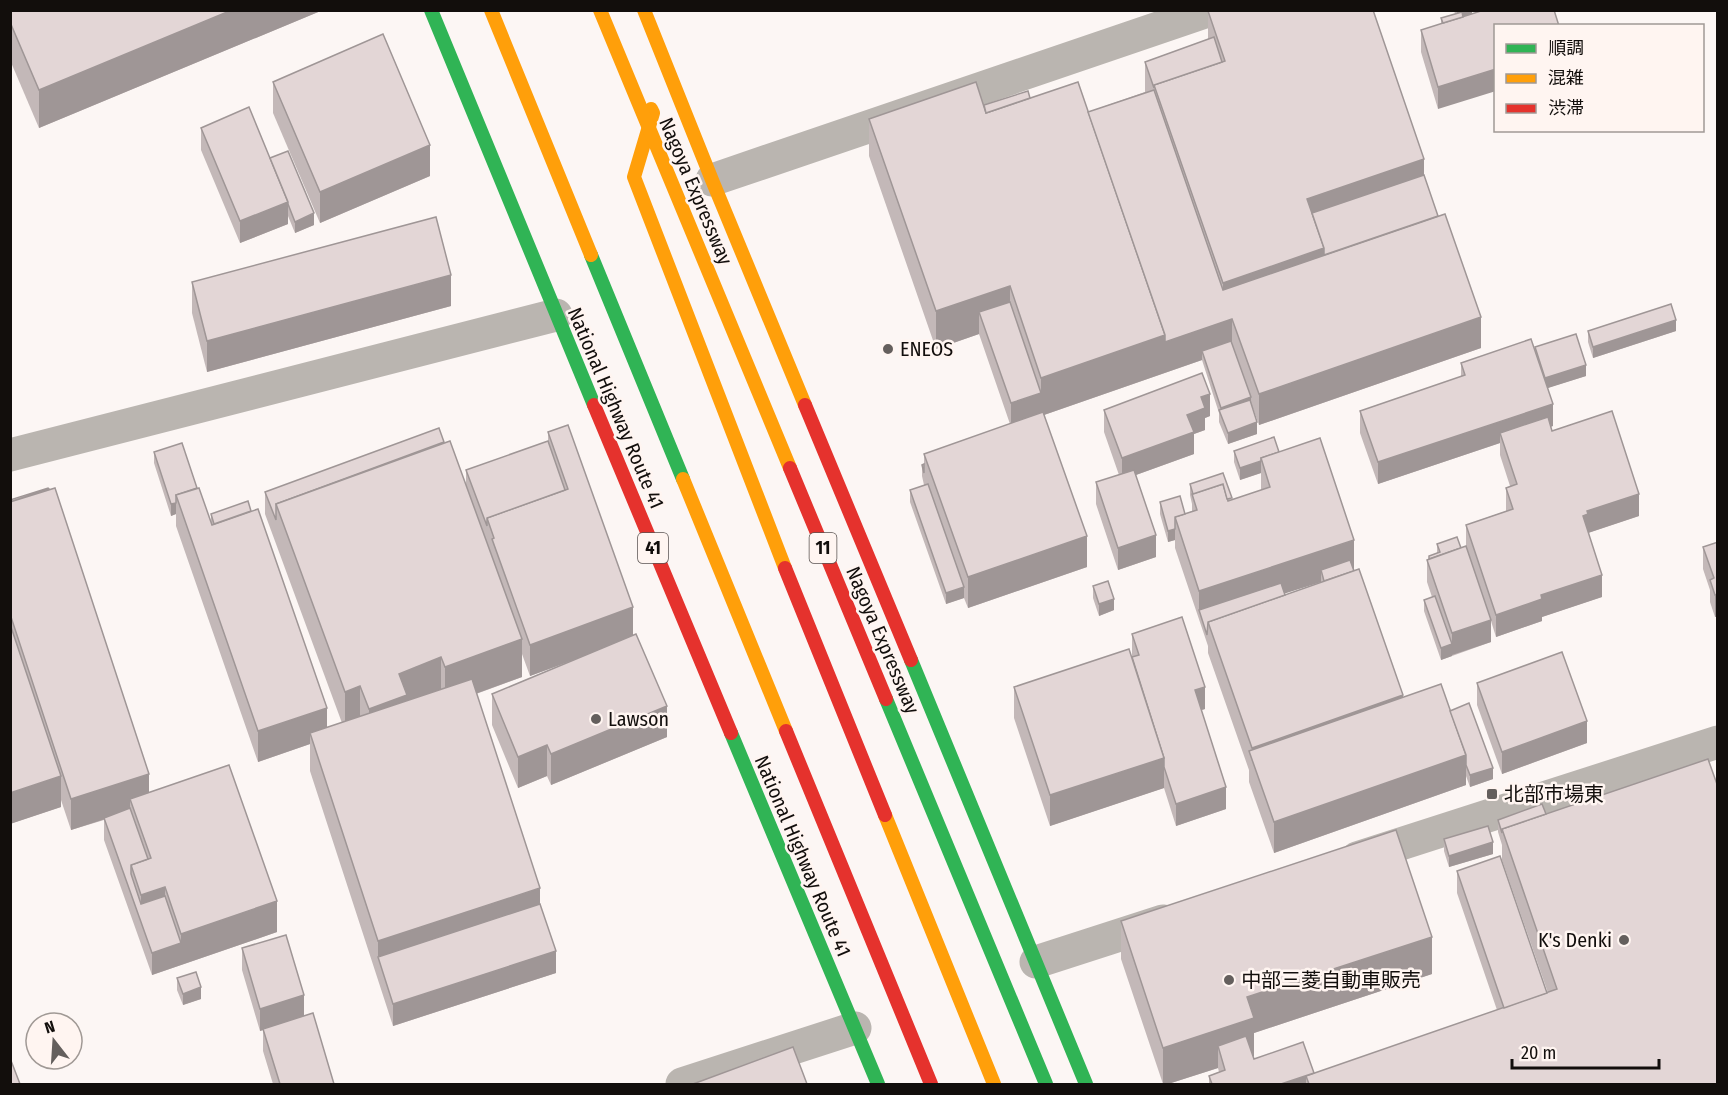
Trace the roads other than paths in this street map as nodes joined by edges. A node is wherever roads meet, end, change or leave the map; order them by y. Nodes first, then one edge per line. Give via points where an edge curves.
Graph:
1 (431, 10) edge
2 (491, 10) edge
3 (600, 10) edge
4 (611, 10) edge
5 (644, 10) edge
6 (1211, 10) edge
7 (712, 180) junction
8 (556, 315) junction
9 (10, 455) edge
10 (1717, 742) edge
11 (1331, 867) edge
12 (1195, 911) edge
13 (1036, 962) junction
14 (855, 1028) junction
15 (682, 1084) edge
16 (878, 1084) edge
17 (931, 1084) edge
18 (994, 1084) edge
19 (1046, 1084) edge
20 (1086, 1084) edge

1 - 8 highway, National Highway Route 41 / 41
2 - 17 highway
3 - 19 highway, Nagoya Expressway / 11, bridge
4 - 18 highway via 653,113 634,177 799,605
5 - 7 highway
6 - 7 street
7 - 13 highway
8 - 9 street
8 - 14 highway, National Highway Route 41 / 41
10 - 11 street
12 - 13 street
13 - 20 highway
14 - 15 street
14 - 16 highway, National Highway Route 41 / 41

